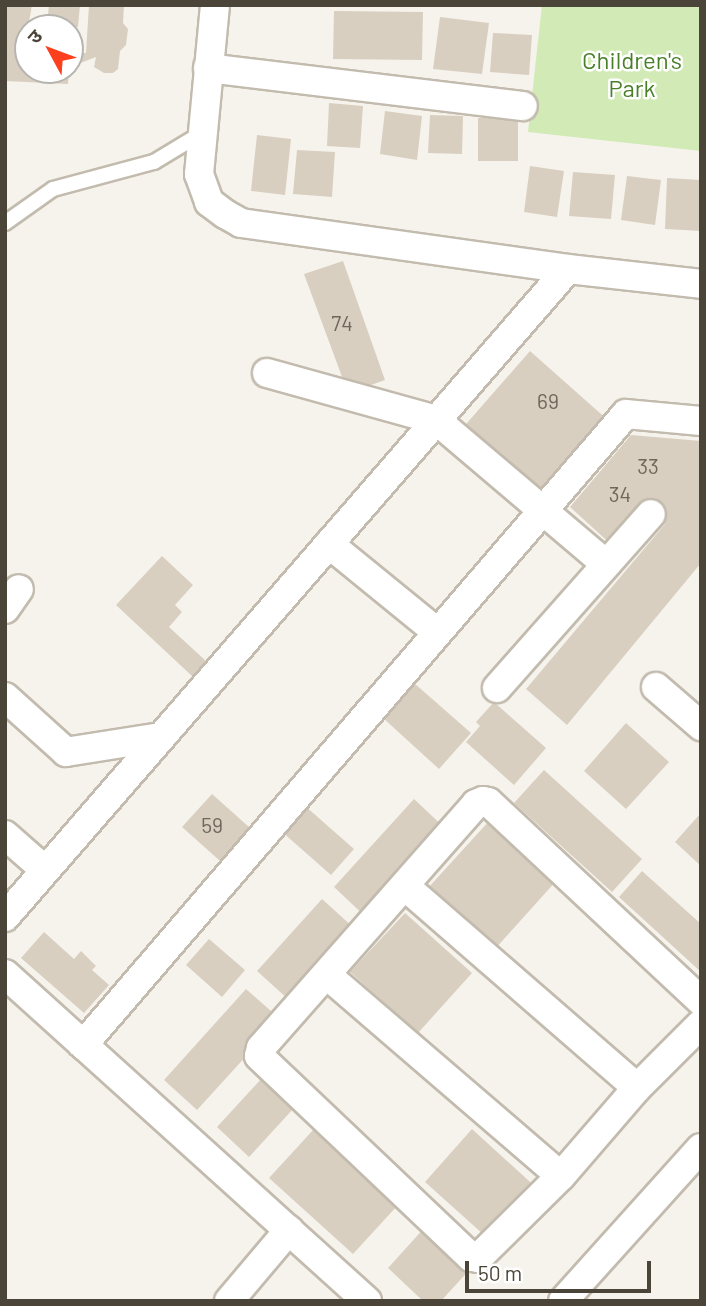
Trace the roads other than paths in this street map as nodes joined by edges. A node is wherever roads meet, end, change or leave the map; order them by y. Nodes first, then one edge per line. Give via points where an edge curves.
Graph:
1 (215, 5) edge
2 (208, 68) junction
3 (523, 106) dead end
4 (202, 133) junction
5 (5, 223) edge
6 (568, 270) junction
7 (701, 284) edge
8 (267, 373) dead end
9 (436, 420) junction
10 (701, 421) edge
11 (542, 510) junction
12 (651, 514) dead end
13 (329, 544) junction
14 (606, 564) junction
15 (437, 632) junction
16 (656, 687) dead end
17 (497, 688) dead end
18 (5, 697) edge
19 (701, 726) edge
20 (161, 737) junction
21 (5, 835) edge
22 (46, 870) junction
23 (406, 887) junction
24 (5, 917) edge
25 (5, 974) edge
26 (327, 975) junction
27 (701, 1001) edge
28 (701, 1024) edge
29 (83, 1045) junction
30 (636, 1088) junction
31 (701, 1148) edge
32 (561, 1176) junction
33 (289, 1230) junction
34 (366, 1300) edge
35 (229, 1301) edge
36 (563, 1301) edge

1 - 2 street
2 - 3 street
2 - 4 street
4 - 5 lane via 154,162 53,189
4 - 6 street via 199,174 203,191 209,202 241,223
6 - 7 street
6 - 9 street
8 - 9 street
9 - 11 street
9 - 13 street
10 - 11 street via 626,414
11 - 14 street
11 - 15 street
12 - 14 street
13 - 15 street
13 - 20 street
14 - 17 street
15 - 29 street
16 - 19 street
18 - 20 street via 66,752
20 - 22 street
21 - 22 street
22 - 24 street
23 - 26 street
23 - 27 street via 476,804 486,801
23 - 30 street
25 - 29 street
26 - 32 street
26 - 32 street via 261,1048 261,1061 471,1257 481,1257
28 - 30 street
29 - 33 street
30 - 32 street
31 - 36 street
33 - 34 street
33 - 35 street

